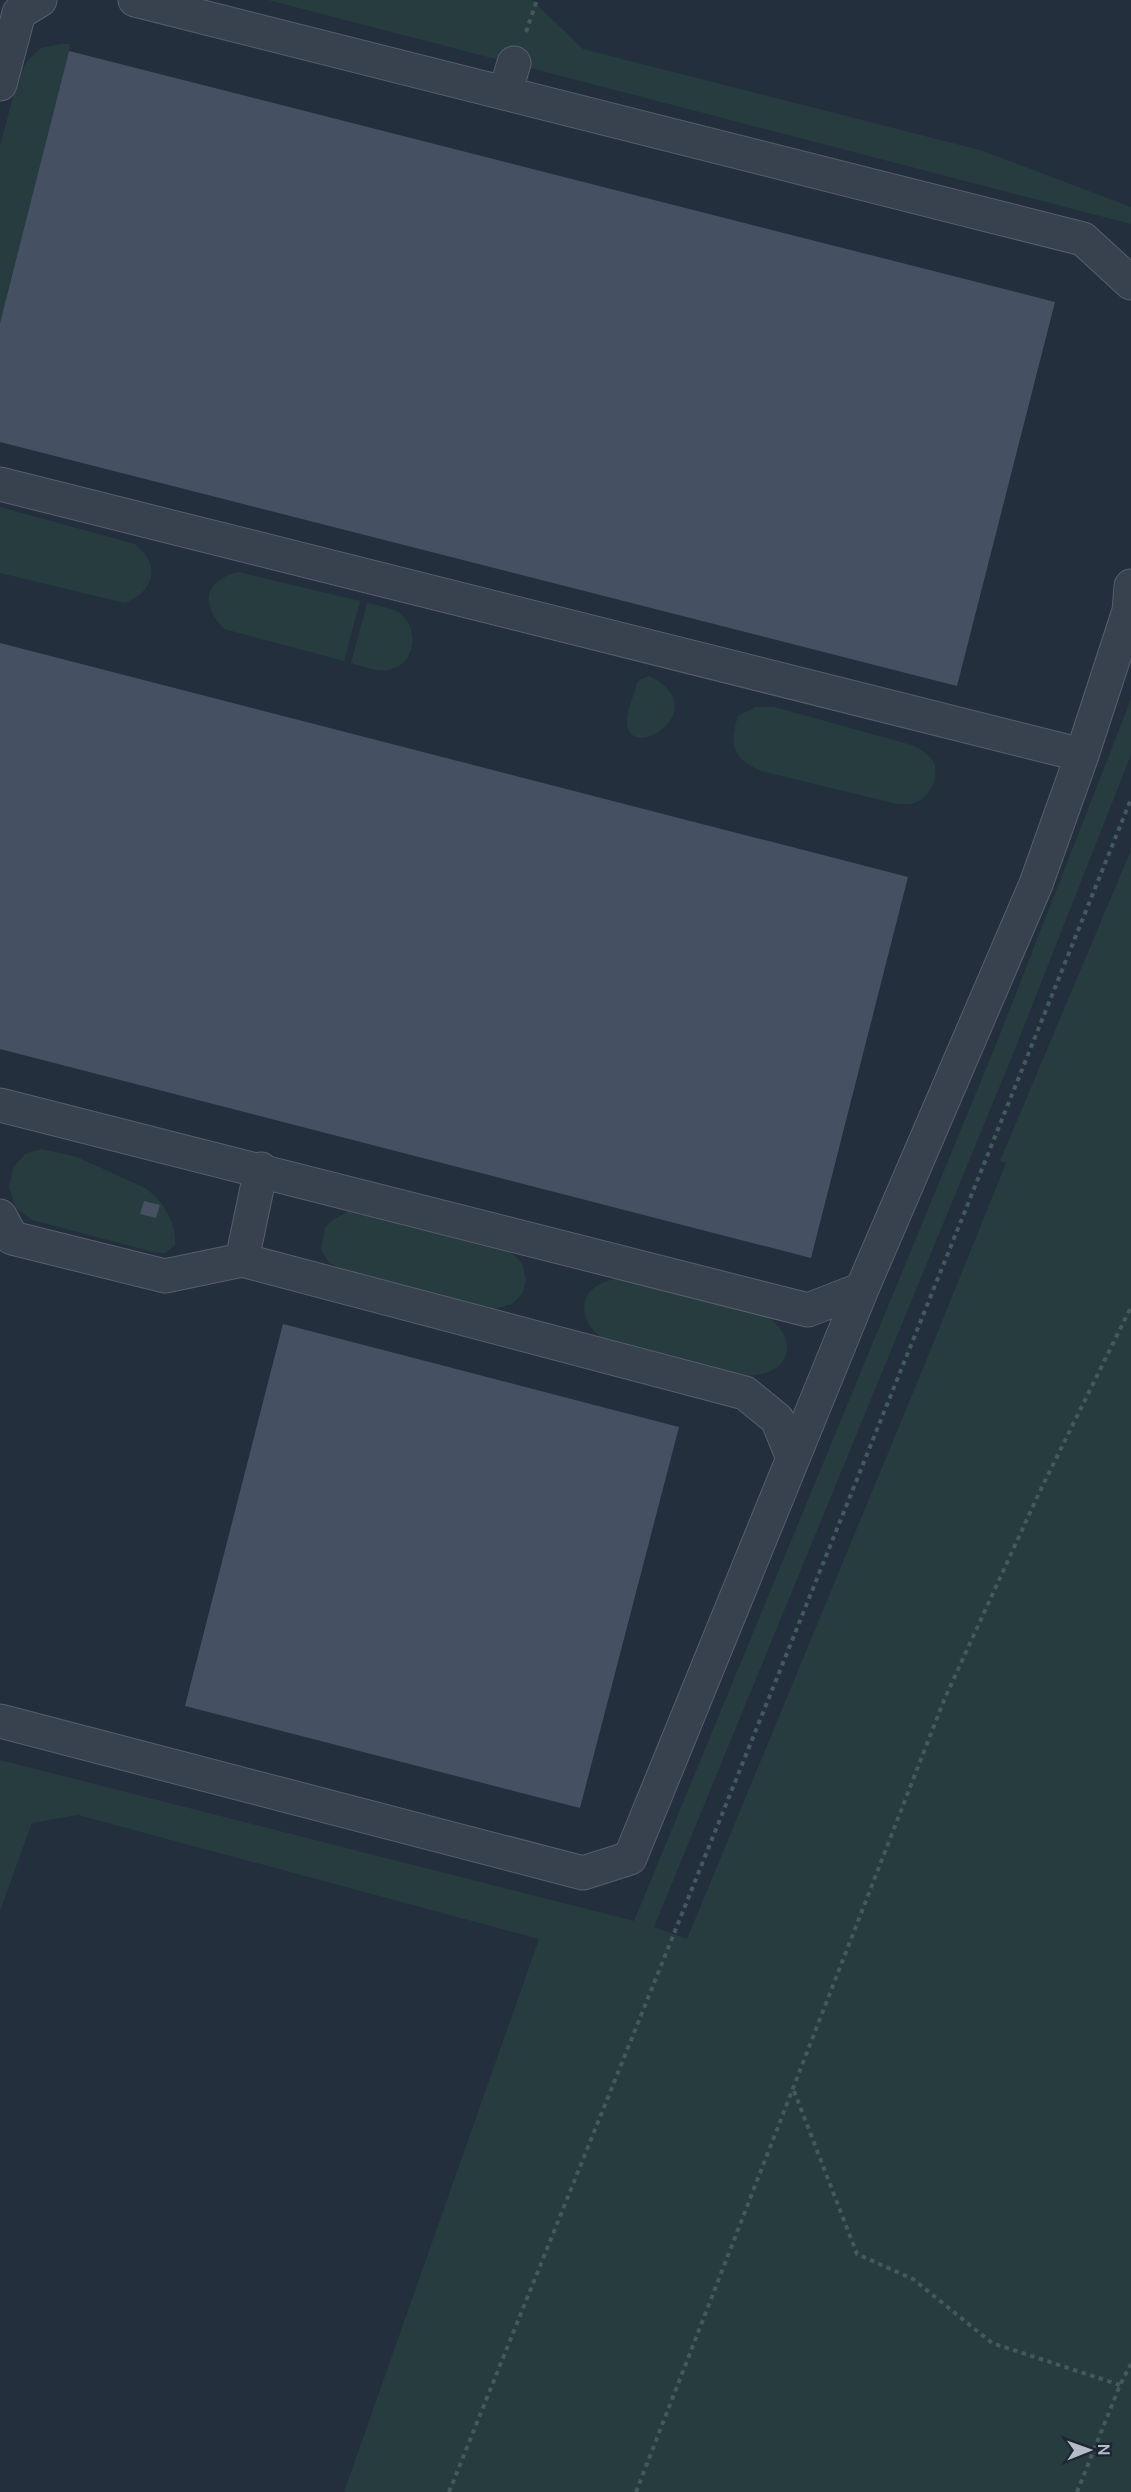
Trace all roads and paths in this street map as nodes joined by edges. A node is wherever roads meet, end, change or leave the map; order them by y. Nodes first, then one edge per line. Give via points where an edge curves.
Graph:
1 (40, 0) edge
2 (135, 0) edge
3 (0, 84) edge
4 (1131, 283) edge
5 (0, 484) edge
6 (1131, 586) edge
7 (1082, 755) junction
8 (1131, 799) edge
9 (0, 1105) edge
10 (261, 1170) junction
11 (0, 1216) edge
12 (242, 1260) junction
13 (862, 1289) junction
14 (1131, 1307) edge
15 (793, 1458) junction
16 (0, 1721) edge
17 (794, 2090) junction
18 (1131, 2364) edge
19 (1120, 2385) junction
20 (448, 2492) edge
21 (636, 2492) edge
22 (1077, 2492) edge

1 - 3 lane via 19,13
2 - 4 lane via 509,78 1083,239
5 - 7 lane
6 - 7 lane via 1129,611
7 - 13 lane via 1036,884
8 - 20 path
9 - 10 lane
10 - 12 lane
10 - 13 lane via 808,1310
11 - 12 lane via 12,1238 165,1276
12 - 15 lane via 745,1393 777,1419
13 - 15 lane
14 - 17 path via 1039,1493 944,1700
15 - 16 lane via 630,1858 583,1874
17 - 19 path via 857,2254 913,2279 992,2343
17 - 21 path
18 - 19 path
19 - 22 path

